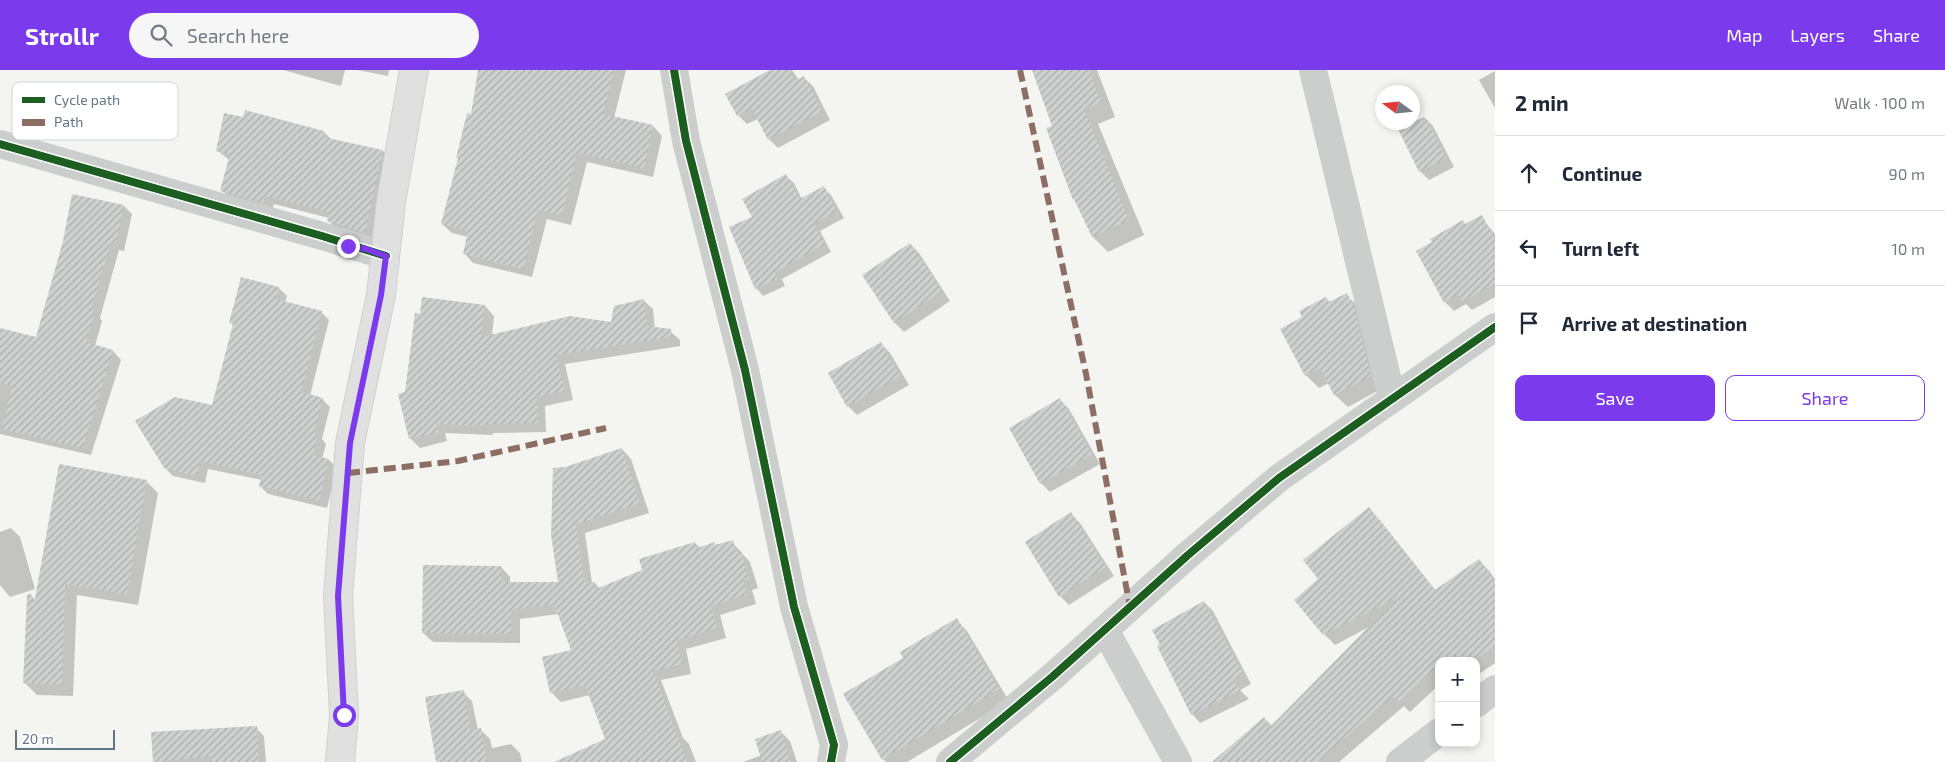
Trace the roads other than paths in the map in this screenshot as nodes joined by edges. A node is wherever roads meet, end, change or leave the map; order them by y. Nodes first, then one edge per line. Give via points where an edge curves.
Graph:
1 (414, 70) edge
2 (674, 70) edge
3 (1313, 70) edge
4 (0, 144) edge
5 (386, 256) junction
6 (1495, 326) edge
7 (1392, 398) junction
8 (1105, 630) junction
9 (1495, 689) edge
10 (1479, 702) edge
11 (1435, 735) edge
12 (340, 762) edge
13 (831, 762) edge
14 (950, 762) edge
15 (1178, 762) edge
16 (1400, 762) edge

1 - 5 main road via 391,202
2 - 13 street via 686,141 745,370 794,607 834,745
3 - 7 street
4 - 5 street
5 - 12 main road via 350,443 338,596 344,715
6 - 7 street
7 - 8 street via 1279,478
8 - 14 street
8 - 15 street
9 - 10 street
11 - 16 street

